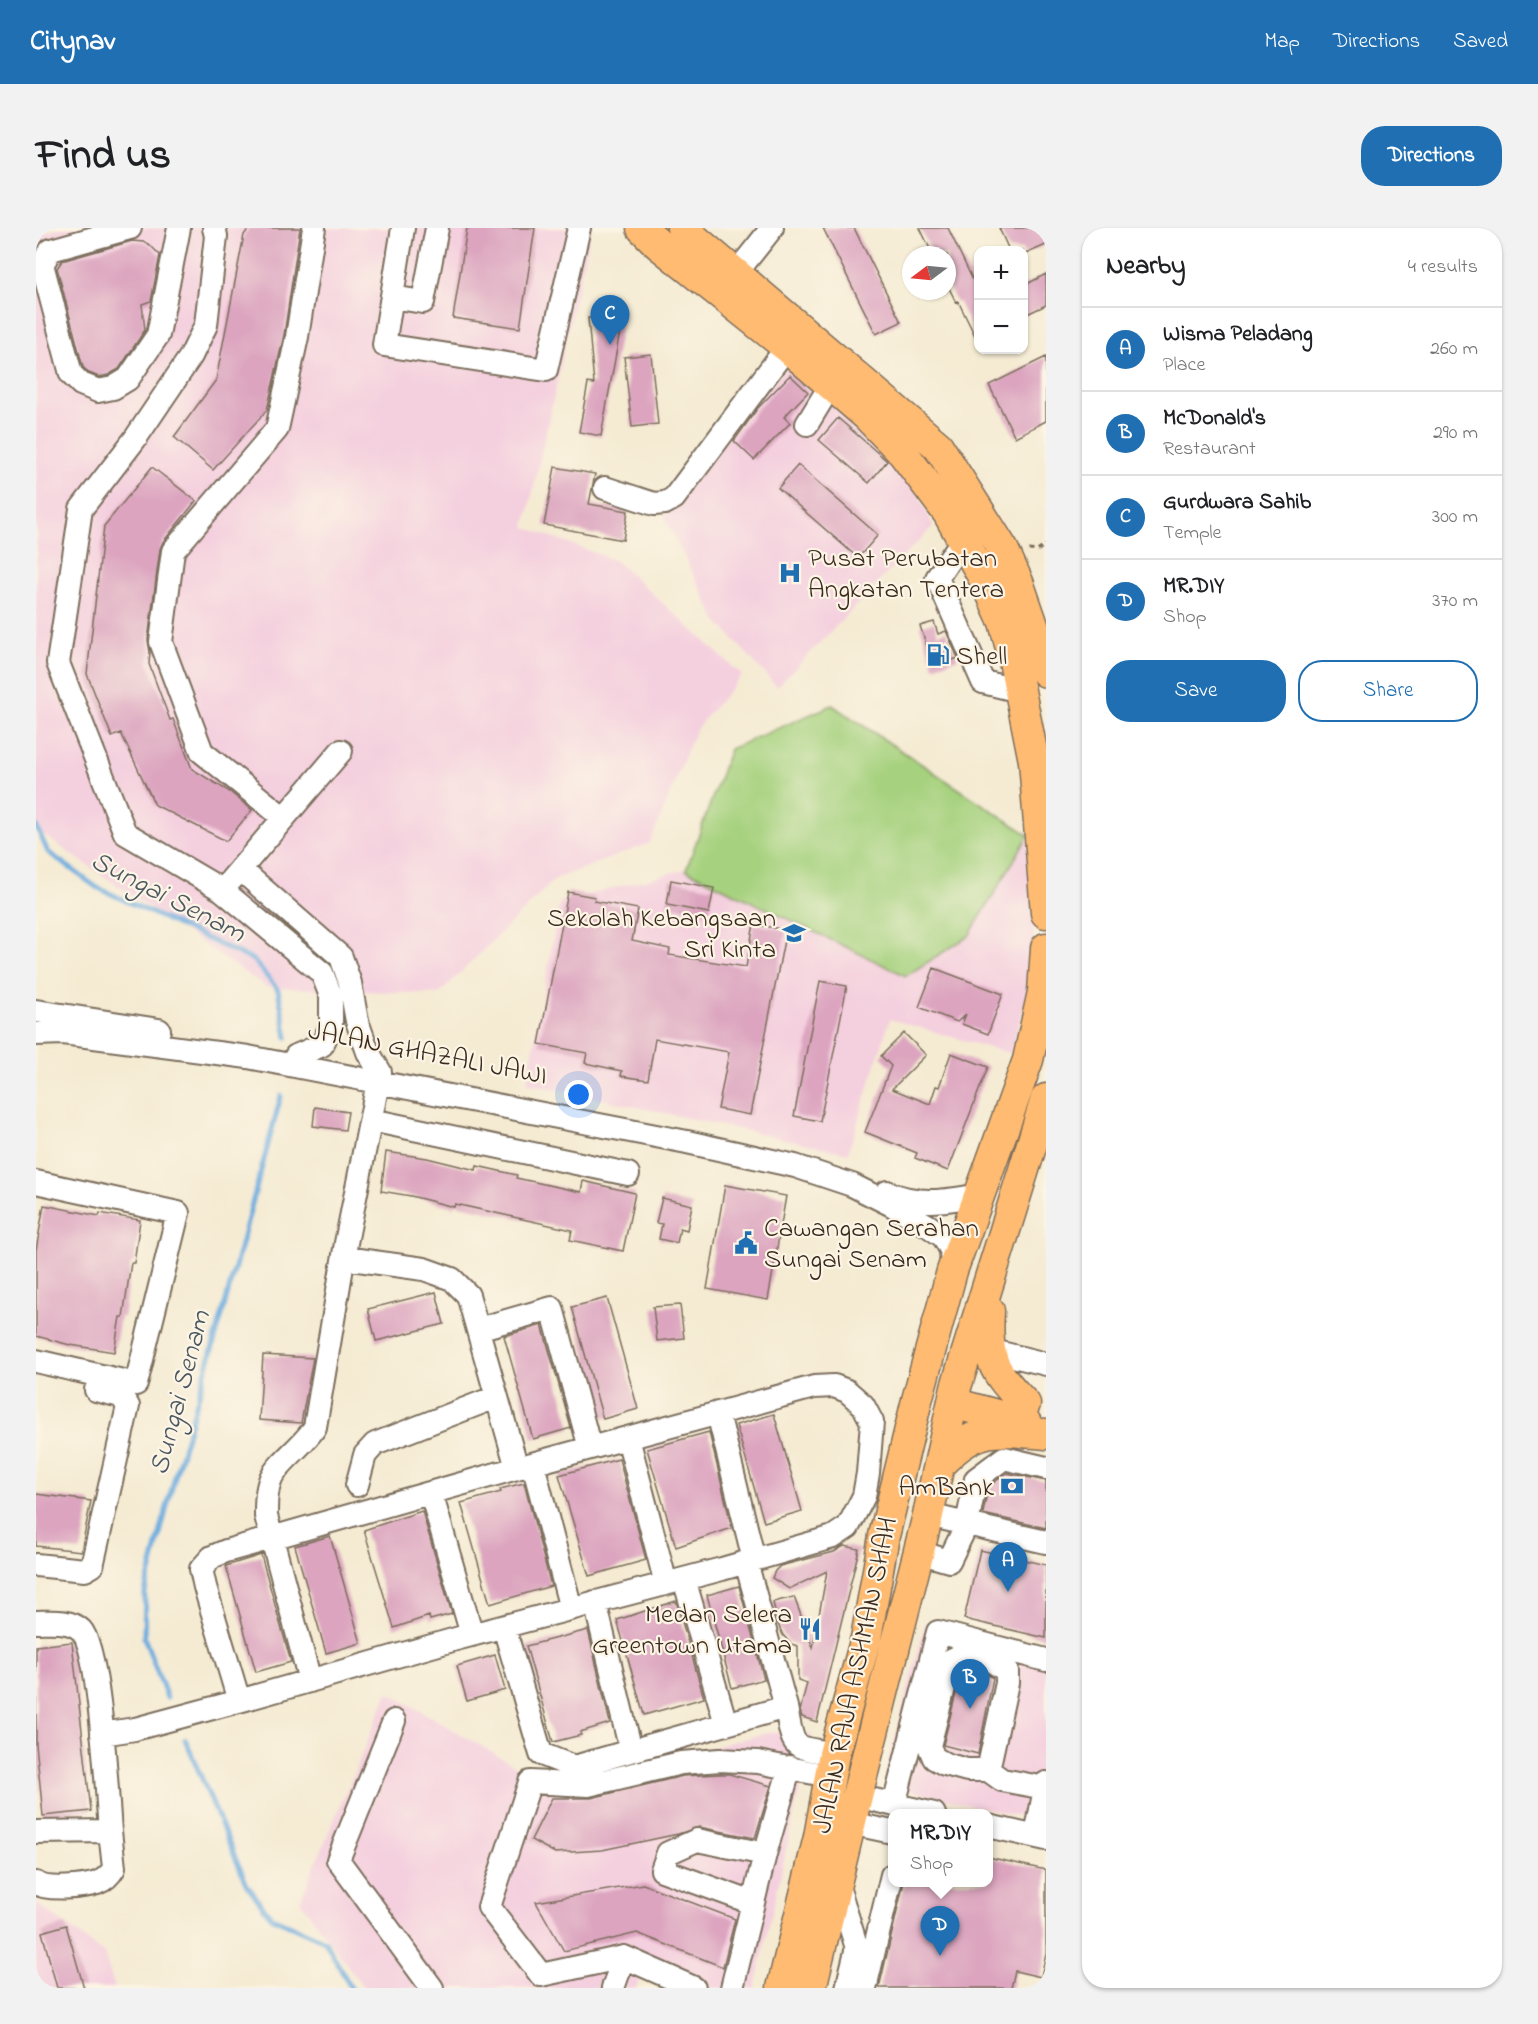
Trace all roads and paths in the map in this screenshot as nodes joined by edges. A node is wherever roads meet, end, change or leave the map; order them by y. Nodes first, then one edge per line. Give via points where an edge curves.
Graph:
1 (130, 228) edge
2 (179, 228) edge
3 (214, 228) edge
4 (314, 228) edge
5 (403, 228) edge
6 (437, 228) edge
7 (579, 228) edge
8 (642, 228) edge
9 (682, 228) edge
10 (772, 228) edge
11 (737, 272) junction
12 (392, 297) junction
13 (158, 336) junction
14 (788, 347) junction
15 (146, 354) junction
16 (191, 356) junction
17 (837, 374) junction
18 (177, 378) junction
19 (807, 423) dead end
20 (605, 488) dead end
21 (963, 539) junction
22 (1046, 672) edge
23 (1020, 691) junction
24 (341, 751) dead end
25 (284, 818) junction
26 (1043, 848) edge
27 (240, 869) junction
28 (222, 890) junction
29 (1046, 913) edge
30 (1046, 948) edge
31 (36, 1011) edge
32 (36, 1034) edge
33 (296, 1056) junction
34 (379, 1078) junction
35 (1046, 1099) edge
36 (370, 1120) junction
37 (628, 1174) dead end
38 (36, 1182) edge
39 (979, 1195) junction
40 (344, 1258) junction
41 (952, 1271) junction
42 (992, 1277) junction
43 (478, 1329) junction
44 (989, 1350) junction
45 (36, 1361) edge
46 (1046, 1364) edge
47 (36, 1377) edge
48 (952, 1395) junction
49 (496, 1397) junction
50 (1036, 1406) edge
51 (718, 1413) junction
52 (1046, 1429) edge
53 (1046, 1434) edge
54 (628, 1438) junction
55 (590, 1448) junction
56 (939, 1465) junction
57 (525, 1466) junction
58 (1046, 1468) edge
59 (357, 1485) dead end
60 (431, 1493) junction
61 (928, 1515) junction
62 (968, 1524) junction
63 (848, 1527) junction
64 (884, 1536) junction
65 (271, 1538) junction
66 (1046, 1542) edge
67 (918, 1552) junction
68 (750, 1561) junction
69 (36, 1565) edge
70 (675, 1581) junction
71 (595, 1602) junction
72 (571, 1609) junction
73 (36, 1622) edge
74 (504, 1627) junction
75 (472, 1635) junction
76 (866, 1638) junction
77 (951, 1660) junction
78 (1046, 1660) edge
79 (309, 1681) junction
80 (239, 1701) junction
81 (786, 1707) junction
82 (394, 1721) dead end
83 (726, 1724) junction
84 (914, 1730) junction
85 (102, 1734) junction
86 (631, 1751) junction
87 (832, 1765) junction
88 (790, 1767) junction
89 (988, 1770) junction
90 (1045, 1786) edge
91 (894, 1804) junction
92 (914, 1809) edge
93 (854, 1810) junction
94 (993, 1827) edge
95 (888, 1830) edge
96 (110, 1831) junction
97 (36, 1832) edge
98 (819, 1837) junction
99 (1041, 1837) edge
100 (765, 1854) junction
101 (836, 1882) junction
102 (36, 1883) edge
103 (889, 1887) edge
104 (753, 1903) junction
105 (624, 1957) junction
106 (860, 1986) edge
107 (432, 1988) edge
108 (612, 1988) edge
109 (694, 1988) edge
110 (732, 1988) edge
111 (782, 1988) edge
112 (811, 1988) edge

1 - 15 street via 51,250 42,264 71,374 81,384 98,391 113,388 128,380
2 - 13 street
3 - 16 street via 206,325
4 - 25 street via 297,337 277,429 173,552 161,642 202,752
5 - 12 street
6 - 12 street via 423,302
7 - 12 street via 546,370 384,345
8 - 14 main road
9 - 11 main road
10 - 11 street
11 - 17 main road
13 - 15 street
13 - 16 street
14 - 17 main road
14 - 20 street via 674,498 654,504
15 - 18 street
16 - 18 street
17 - 19 street
17 - 21 main road via 867,416 903,453
17 - 22 main road via 938,446 1003,549 1018,582
18 - 28 street via 81,509 58,663 125,833
21 - 23 main road via 1004,622
21 - 23 street via 937,578 983,682
23 - 26 main road via 1034,761
24 - 25 street
25 - 27 street
26 - 29 main road
27 - 28 street
27 - 34 street via 341,957 357,1021
28 - 33 street via 322,973 331,996 331,1026 322,1045
30 - 39 main road, JALAN RAJA ASHMAN SHAH via 1043,992 1028,1060
31 - 33 street, JALAN GHAZALI JAWI
32 - 34 street, JALAN GHAZALI JAWI via 63,1033
33 - 34 street, JALAN GHAZALI JAWI
34 - 36 street
34 - 39 street, JALAN GHAZALI JAWI via 726,1138 816,1162 902,1199 941,1202
34 - 41 street via 795,1166 852,1185 892,1204 944,1237 951,1250
35 - 42 main road, JALAN RAJA ASHMAN SHAH
36 - 37 street
36 - 40 street
38 - 45 street via 178,1213 136,1384
39 - 41 main road, JALAN RAJA ASHMAN SHAH
39 - 48 main road via 979,1253 950,1350 946,1378
40 - 43 street via 424,1269 452,1279 468,1295
40 - 65 street via 315,1427 272,1476 267,1491 266,1516
41 - 64 main road, JALAN RAJA ASHMAN SHAH
42 - 44 main road
42 - 48 main road, JALAN RAJA ASHMAN SHAH
43 - 49 street
43 - 55 street via 552,1308
44 - 46 street
44 - 50 main road via 996,1372
47 - 69 street via 122,1396 128,1406 92,1566 85,1570
48 - 50 main road
48 - 52 main road
48 - 56 main road, JALAN RAJA ASHMAN SHAH
48 - 76 main road via 930,1420 906,1514
49 - 57 street
49 - 59 street via 375,1444 365,1455
51 - 54 street
51 - 63 street via 814,1387 847,1390 863,1405 872,1422 864,1496
51 - 68 street
53 - 56 main road via 998,1431 979,1435 964,1441
54 - 55 street
54 - 70 street
55 - 57 street
56 - 61 main road, JALAN RAJA ASHMAN SHAH
57 - 60 street
57 - 72 street
58 - 62 street via 1004,1458 976,1479
60 - 65 street
60 - 75 street
61 - 62 street
61 - 67 main road, JALAN RAJA ASHMAN SHAH
62 - 66 street
62 - 67 street via 950,1561
63 - 64 street
63 - 68 street via 833,1537
64 - 76 main road, JALAN RAJA ASHMAN SHAH
65 - 79 street
65 - 80 street via 212,1557 201,1569
67 - 93 main road, JALAN RAJA ASHMAN SHAH
68 - 70 street
68 - 81 street
70 - 71 street
70 - 83 street
71 - 72 street
71 - 86 street
72 - 74 street
73 - 85 street via 66,1622 80,1629 89,1643
74 - 75 street
74 - 86 street via 541,1754 574,1767
75 - 79 street
76 - 87 main road, JALAN RAJA ASHMAN SHAH
77 - 84 street via 939,1671
77 - 89 street via 929,1746 933,1758 967,1770
77 - 89 street via 966,1653 987,1658 1007,1671
78 - 84 street via 938,1632
79 - 80 street
80 - 85 street
81 - 83 street
81 - 87 street via 794,1743
82 - 107 street via 338,1860
83 - 86 street
84 - 91 street
85 - 96 street
87 - 88 street
87 - 98 main road, JALAN RAJA ASHMAN SHAH
88 - 100 street
88 - 105 street via 720,1760 681,1763 588,1785 530,1782 489,1907 541,1975
89 - 90 street via 1002,1780
90 - 99 street
91 - 92 street
91 - 93 street
93 - 95 street
93 - 98 main road
93 - 101 main road, JALAN RAJA ASHMAN SHAH
94 - 99 street
96 - 97 street
96 - 102 street via 114,1868 108,1876 96,1883 52,1888
98 - 111 main road, JALAN RAJA ASHMAN SHAH
100 - 104 street
100 - 104 street via 697,1840 668,1853 662,1870
101 - 106 street via 856,1949
101 - 112 main road, JALAN RAJA ASHMAN SHAH
103 - 106 street
104 - 110 street
105 - 108 street
105 - 109 street

